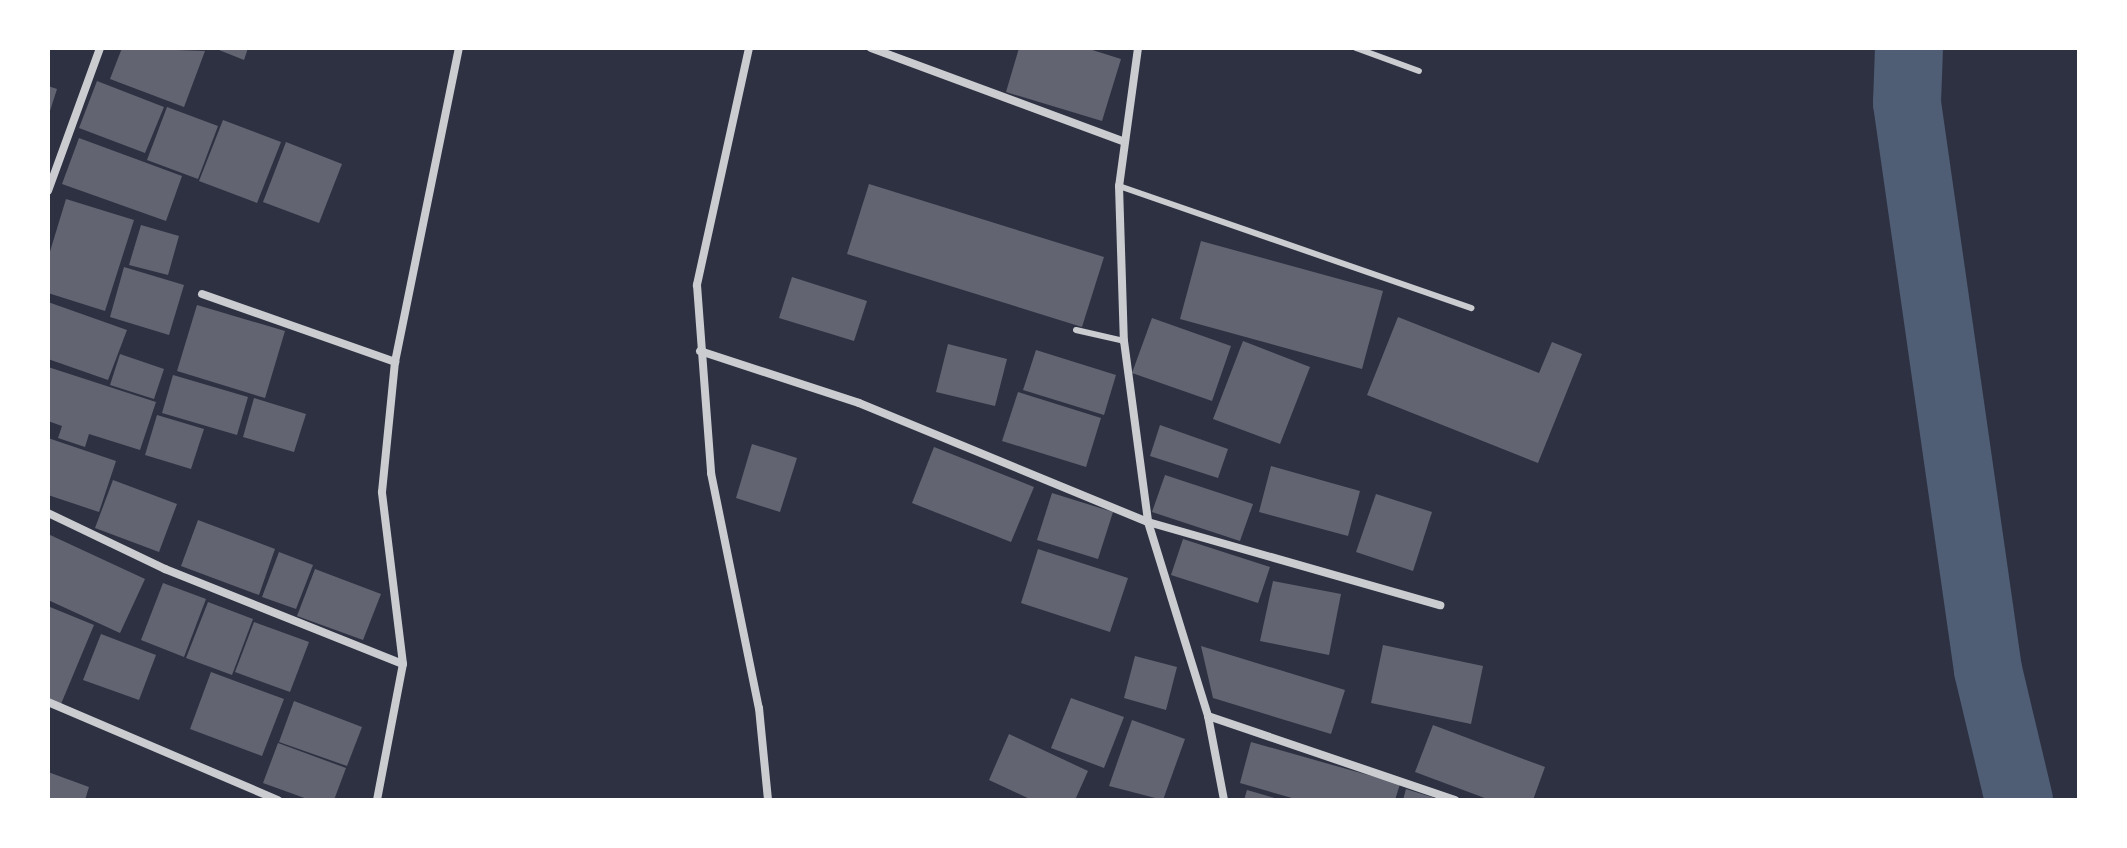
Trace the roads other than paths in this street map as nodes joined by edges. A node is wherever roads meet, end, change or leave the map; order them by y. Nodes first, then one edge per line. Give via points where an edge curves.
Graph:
1 (100, 48) edge
2 (459, 48) edge
3 (749, 48) edge
4 (871, 48) edge
5 (1138, 48) edge
6 (1356, 48) edge
7 (1419, 71) dead end
8 (1122, 141) junction
9 (1119, 186) junction
10 (48, 191) edge
11 (202, 294) dead end
12 (1471, 308) dead end
13 (1076, 330) dead end
14 (1124, 341) junction
15 (700, 351) junction
16 (395, 362) junction
17 (48, 513) edge
18 (1148, 522) junction
19 (1440, 605) dead end
20 (403, 664) junction
21 (48, 702) edge
22 (1208, 716) junction
23 (278, 800) edge
24 (377, 800) edge
25 (768, 800) edge
26 (1224, 800) edge
27 (1455, 800) edge

1 - 10 street
2 - 16 street
3 - 15 street via 697,285
4 - 8 street
5 - 8 street
6 - 7 lane
8 - 9 street
9 - 12 lane
9 - 14 street
11 - 16 street
13 - 14 lane
14 - 18 street
15 - 18 street via 859,403
15 - 25 street via 711,473 759,708
16 - 20 street via 382,492
17 - 20 street via 165,569
18 - 19 street
18 - 22 street
20 - 24 street
21 - 23 street
22 - 26 street
22 - 27 street

